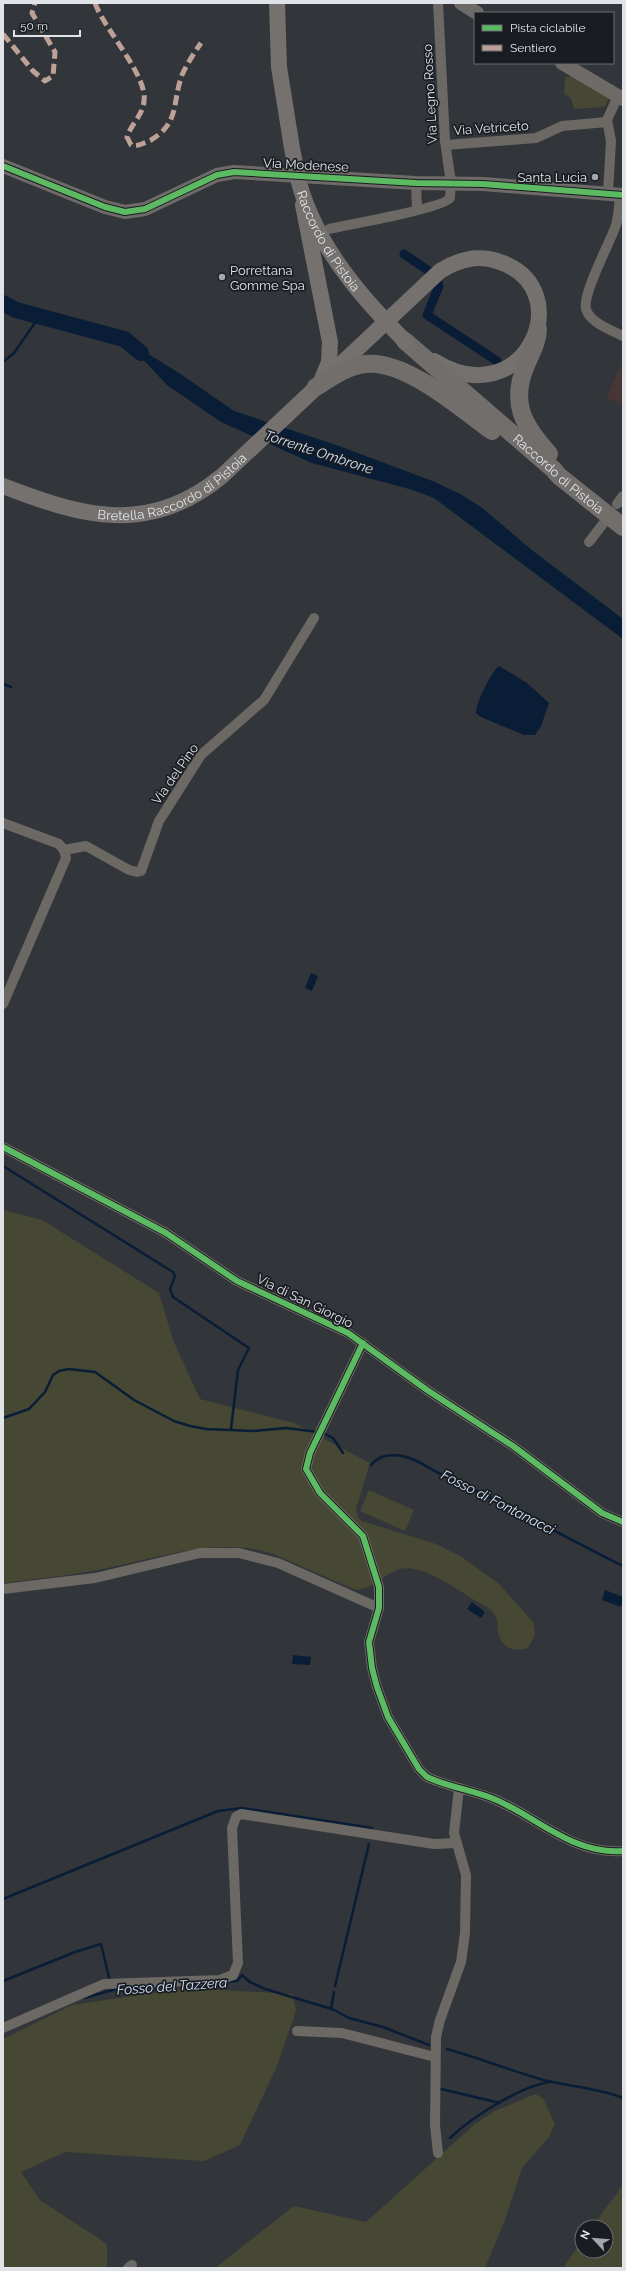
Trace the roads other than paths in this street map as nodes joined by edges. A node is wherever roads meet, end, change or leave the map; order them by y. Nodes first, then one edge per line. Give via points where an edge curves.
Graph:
1 (277, 3) edge
2 (438, 3) edge
3 (461, 3) edge
4 (475, 12) edge
5 (564, 64) edge
6 (620, 98) edge
7 (607, 122) junction
8 (446, 145) junction
9 (3, 166) edge
10 (416, 183) junction
11 (451, 183) junction
12 (300, 185) junction
13 (617, 194) edge
14 (417, 210) junction
15 (329, 229) dead end
16 (538, 330) junction
17 (623, 336) edge
18 (405, 341) junction
19 (316, 387) junction
20 (558, 470) junction
21 (3, 486) edge
22 (621, 505) edge
23 (606, 520) dead end
24 (623, 528) edge
25 (589, 542) dead end
26 (314, 618) dead end
27 (3, 823) edge
28 (64, 850) junction
29 (3, 1004) edge
30 (3, 1147) edge
31 (363, 1343) junction
32 (623, 1522) edge
33 (3, 1589) edge
34 (379, 1608) junction
35 (459, 1788) junction
36 (457, 1844) junction
37 (623, 1851) edge
38 (3, 2028) edge
39 (297, 2032) dead end
40 (435, 2057) junction
41 (438, 2153) dead end

1 - 12 main road, Raccordo di Pistoia, bridge via 279,67 290,142
2 - 8 street, Via Legno Rosso
3 - 4 street
5 - 6 street
6 - 7 street via 608,113
7 - 8 street, Via Vetriceto via 558,127 539,137
7 - 13 street
8 - 11 street, Via Legno Rosso
9 - 10 street, Via Modenese via 105,207 125,212 151,207 213,177 228,173
10 - 11 street, Via Modenese
10 - 14 street
11 - 13 street, Via Modenese
11 - 14 street, Via Legno Rosso via 451,197 448,201
12 - 18 main road, Raccordo di Pistoia, bridge via 309,212 331,252 371,305
12 - 19 main road, bridge via 329,337 327,370
13 - 17 street via 616,227 589,290 586,305 594,320
14 - 15 street
16 - 18 main road via 526,352 516,363 486,374 454,371
16 - 19 main road via 539,312 536,297 529,283 520,274 504,263 493,260 476,258 459,261 435,275
16 - 20 highway via 521,380 519,403 528,429
18 - 20 highway, Raccordo di Pistoia via 478,403 488,408
19 - 20 highway via 337,373 357,366 373,364 395,367
19 - 21 main road, Bretella Raccordo di Pistoia via 212,484 173,505 141,513 95,515 49,503
20 - 22 highway, Raccordo di Pistoia
20 - 24 highway, Raccordo di Pistoia
23 - 25 street
26 - 28 street, Via del Pino via 264,700 201,755 159,822 141,871 129,870 89,846 82,845
27 - 28 street via 54,842
28 - 29 street via 66,858 63,867
30 - 31 street, Via di San Giorgio via 166,1233 232,1278 340,1328
31 - 32 street, Via di San Giorgio via 513,1446 602,1513
31 - 34 street via 310,1453 306,1469 320,1493 362,1536 379,1587
33 - 34 street via 95,1578 200,1553 239,1553 278,1563
34 - 35 street via 371,1631 369,1652 377,1687 388,1717 424,1775
35 - 36 street via 454,1824
35 - 37 street via 496,1800 579,1845 598,1851
36 - 38 street via 434,1844 241,1814 236,1817 232,1828 238,1958 233,1975 220,1980 110,1983
36 - 40 street via 467,1879 464,1941 460,1962 437,2028
39 - 40 street via 342,2033
40 - 41 street

